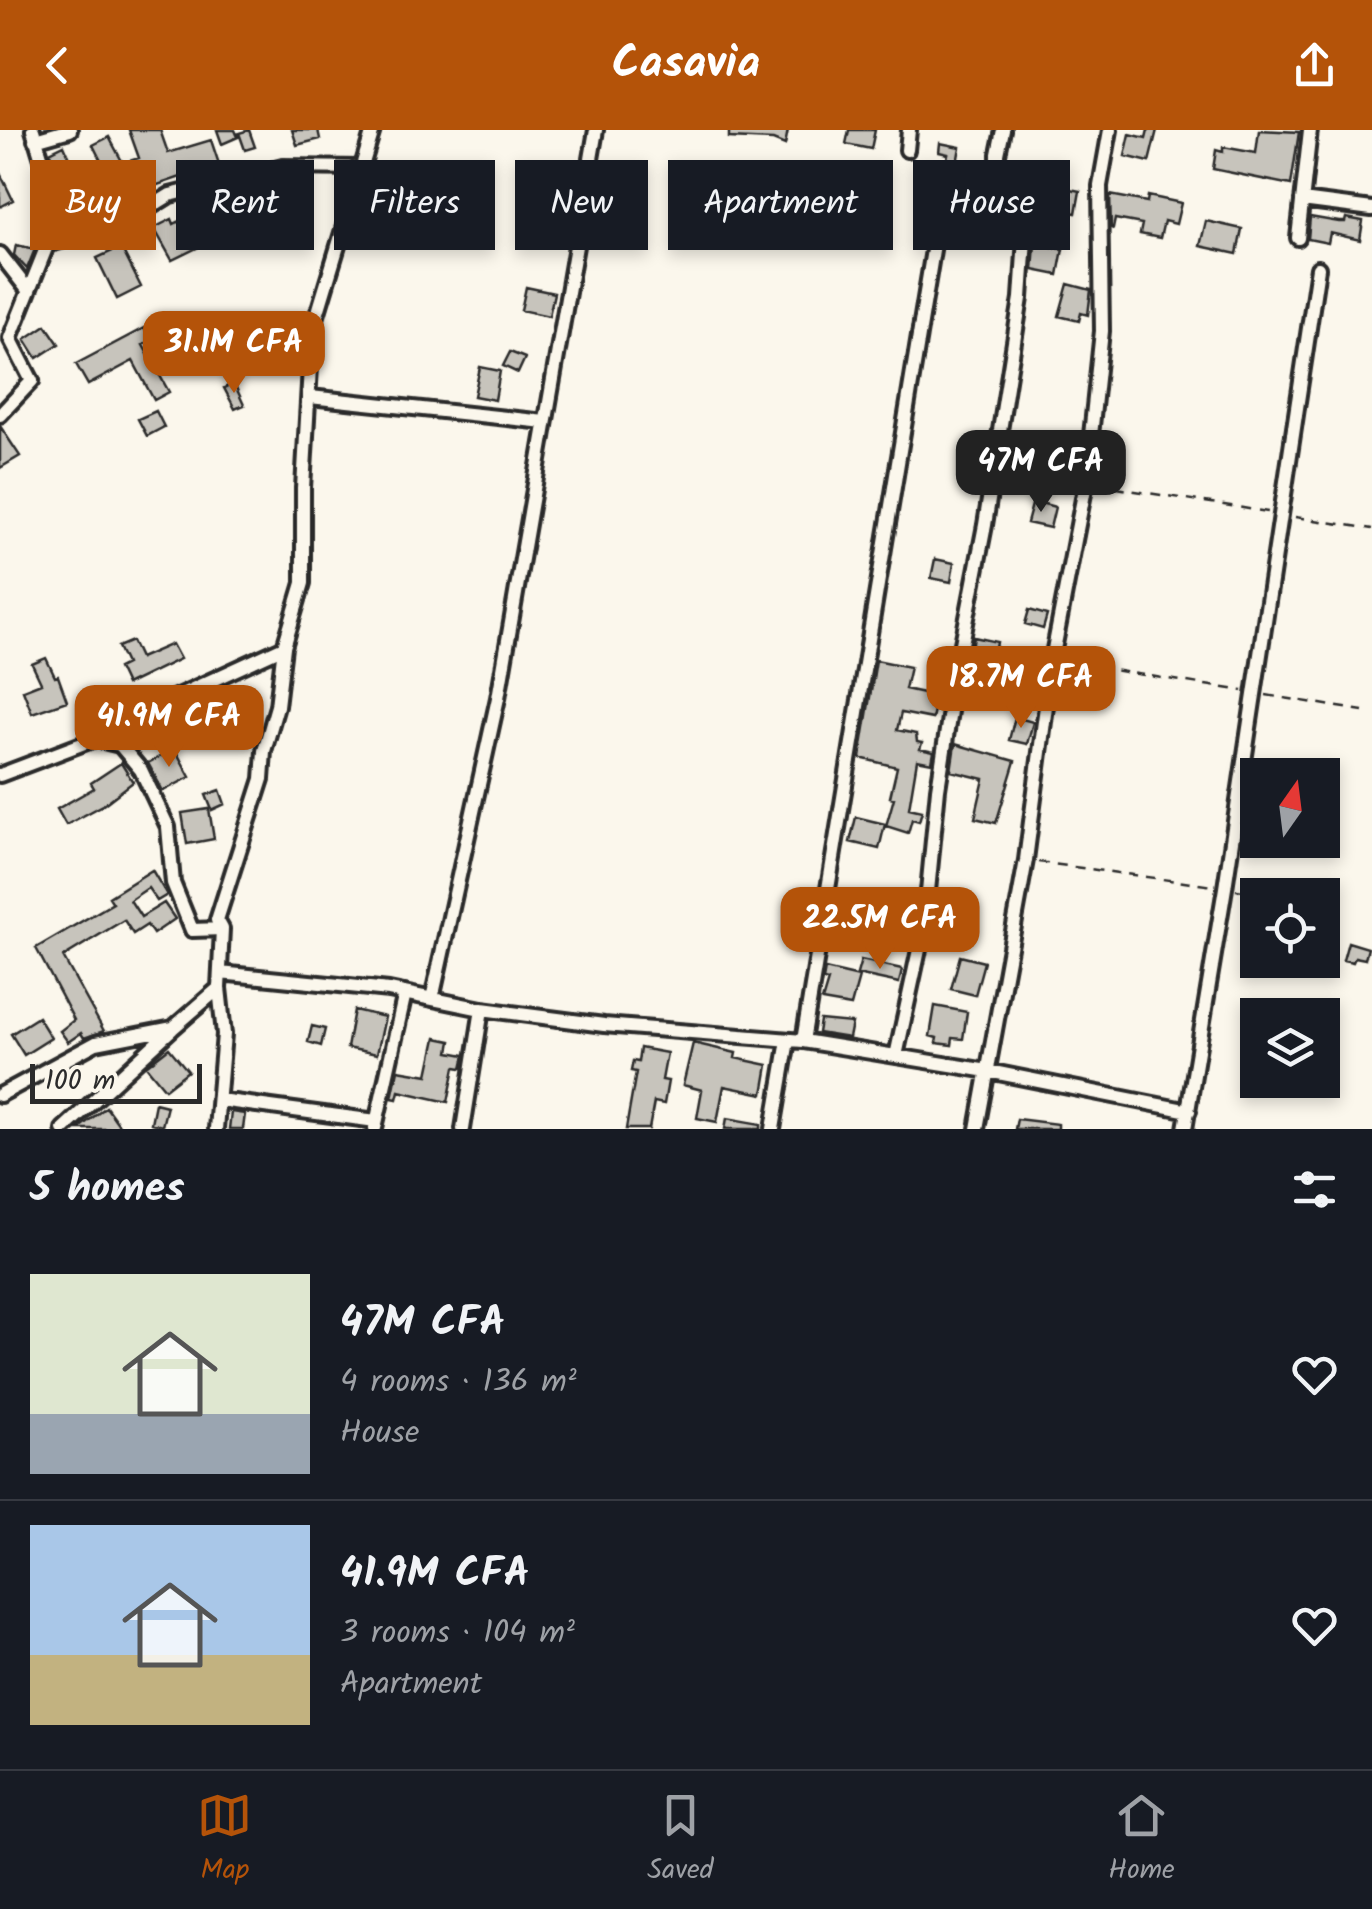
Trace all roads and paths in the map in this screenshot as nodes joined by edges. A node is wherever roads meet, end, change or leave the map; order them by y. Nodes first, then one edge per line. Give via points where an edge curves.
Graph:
1 (70, 130) edge
2 (373, 130) edge
3 (596, 130) edge
4 (909, 130) edge
5 (1003, 130) edge
6 (1110, 130) edge
7 (1310, 130) edge
8 (34, 135) edge
9 (906, 150) dead end
10 (42, 160) edge
11 (364, 160) edge
12 (334, 168) edge
13 (1302, 200) junction
14 (156, 203) edge
15 (1372, 209) edge
16 (1298, 238) dead end
17 (46, 250) edge
18 (337, 250) edge
19 (933, 250) edge
20 (0, 254) edge
21 (1318, 268) dead end
22 (28, 290) junction
23 (5, 340) edge
24 (310, 398) junction
25 (0, 415) edge
26 (546, 422) junction
27 (1086, 483) junction
28 (1282, 514) junction
29 (1372, 529) edge
30 (284, 647) junction
31 (1052, 660) junction
32 (1255, 693) junction
33 (1363, 711) dead end
34 (95, 739) junction
35 (0, 775) edge
36 (1026, 860) junction
37 (1225, 888) junction
38 (1240, 890) edge
39 (222, 929) junction
40 (220, 973) junction
41 (219, 988) junction
42 (405, 994) junction
43 (432, 999) junction
44 (482, 1008) junction
45 (173, 1028) junction
46 (788, 1040) junction
47 (803, 1042) junction
48 (896, 1056) junction
49 (988, 1071) junction
50 (0, 1095) edge
51 (218, 1100) junction
52 (1189, 1110) junction
53 (375, 1125) edge
54 (63, 1129) edge
55 (216, 1129) edge
56 (464, 1129) edge
57 (773, 1129) edge
58 (977, 1129) edge
59 (1185, 1129) edge

1 - 8 street
2 - 11 street
3 - 26 street
4 - 9 street
5 - 48 street via 998,201 1024,238 1022,298 954,684 925,922
6 - 27 street via 1100,186 1102,331
7 - 13 street
8 - 10 street
12 - 14 street via 283,167
13 - 15 street
13 - 16 street
17 - 22 street
18 - 24 street via 312,332
19 - 47 street
20 - 22 street
21 - 28 street
22 - 23 street
23 - 25 street via 32,381
24 - 26 street
24 - 30 street via 303,583
26 - 43 street via 498,698
27 - 28 path
27 - 31 street
28 - 29 path
28 - 32 street
30 - 34 street
30 - 39 street via 262,779 217,920
31 - 32 path
31 - 36 street
32 - 33 path
32 - 37 street
34 - 35 street
34 - 39 street via 120,744 142,770 168,826 173,883 192,930
36 - 37 path
36 - 49 street
37 - 38 path
37 - 52 street
39 - 40 street
40 - 41 street
40 - 42 street
41 - 45 street
41 - 51 street via 224,1034
42 - 43 street
42 - 53 street
43 - 44 street
44 - 46 street
44 - 56 street
45 - 50 street via 96,1042
45 - 54 street
46 - 47 street
46 - 57 street
47 - 48 street
48 - 49 street
49 - 52 street
49 - 58 street
51 - 53 street
51 - 55 street
52 - 59 street

